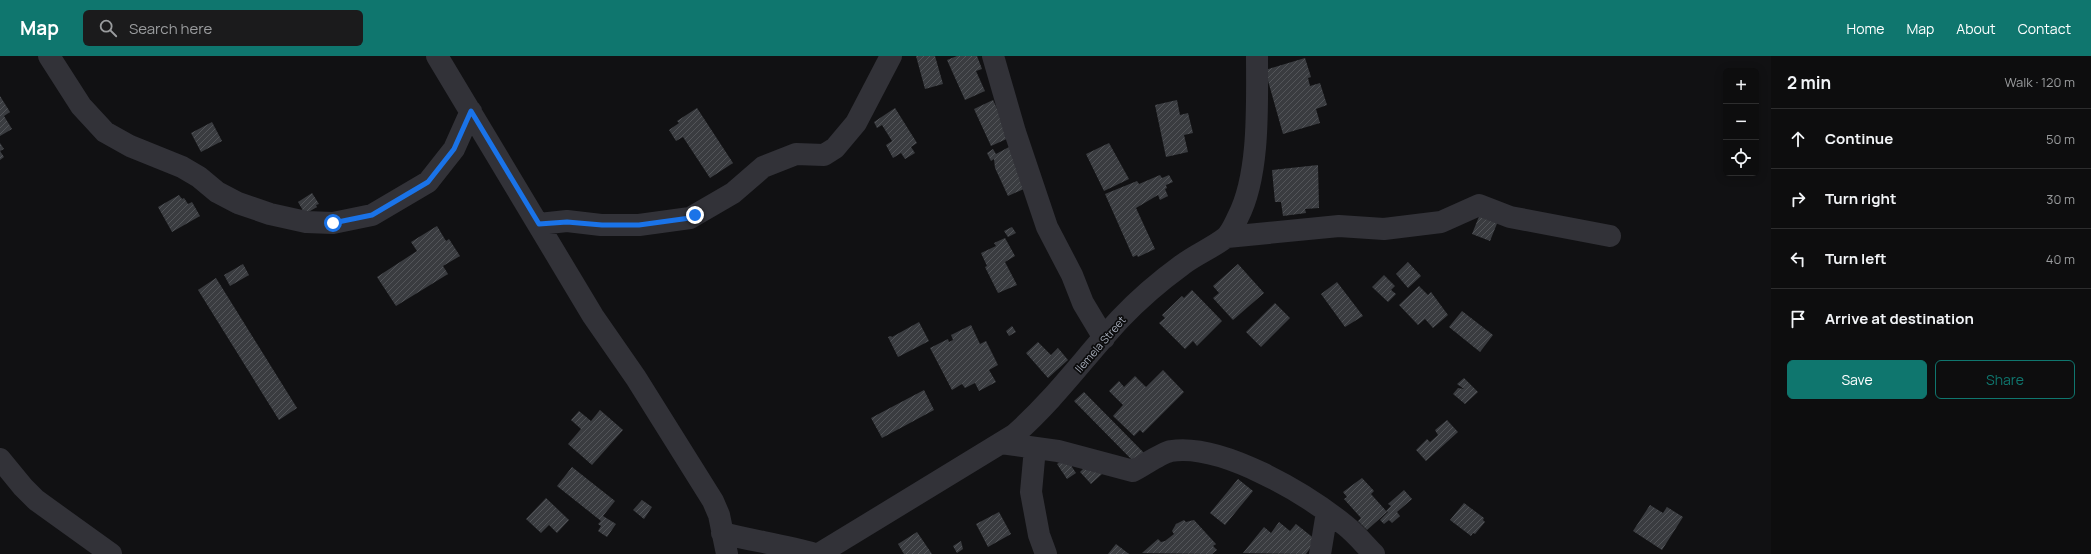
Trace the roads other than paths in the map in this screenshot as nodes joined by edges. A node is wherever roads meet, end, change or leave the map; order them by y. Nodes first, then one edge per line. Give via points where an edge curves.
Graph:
1 (49, 56) edge
2 (437, 56) edge
3 (892, 56) edge
4 (993, 56) edge
5 (1257, 56) edge
6 (471, 111) junction
7 (539, 224) junction
8 (1610, 236) dead end
9 (1227, 237) junction
10 (1104, 338) junction
11 (1001, 443) junction
12 (1036, 448) junction
13 (0, 459) edge
14 (1327, 512) junction
15 (722, 533) junction
16 (111, 554) edge
17 (727, 554) edge
18 (814, 554) edge
19 (819, 554) edge
20 (1046, 554) edge
21 (1320, 554) edge
22 (1374, 554) edge

1 - 6 street via 81,106 105,132 130,146 182,167 217,192 238,203 306,222 333,223 372,215 428,182 454,149
2 - 6 street
3 - 7 street via 856,123 835,148 824,155 796,154 763,167 733,193 690,218 639,225 567,222
4 - 10 street via 1014,132 1047,227 1083,303
5 - 9 street, Ilemela Street via 1256,132 1248,189 1238,217
6 - 7 street
7 - 15 street via 593,316 636,378 713,501
8 - 9 street via 1510,217 1479,206 1441,222 1384,229 1339,226
9 - 10 street, Ilemela Street via 1183,264 1152,289
10 - 11 street, Ilemela Street via 1038,414
11 - 12 street
11 - 19 street, Ilemela Street
12 - 14 street via 1058,451 1133,471 1170,452 1198,452 1230,459 1259,471
12 - 20 street via 1031,492 1039,536
13 - 16 street via 36,500
14 - 21 street
14 - 22 street via 1347,527
15 - 17 street
15 - 18 street via 789,546

